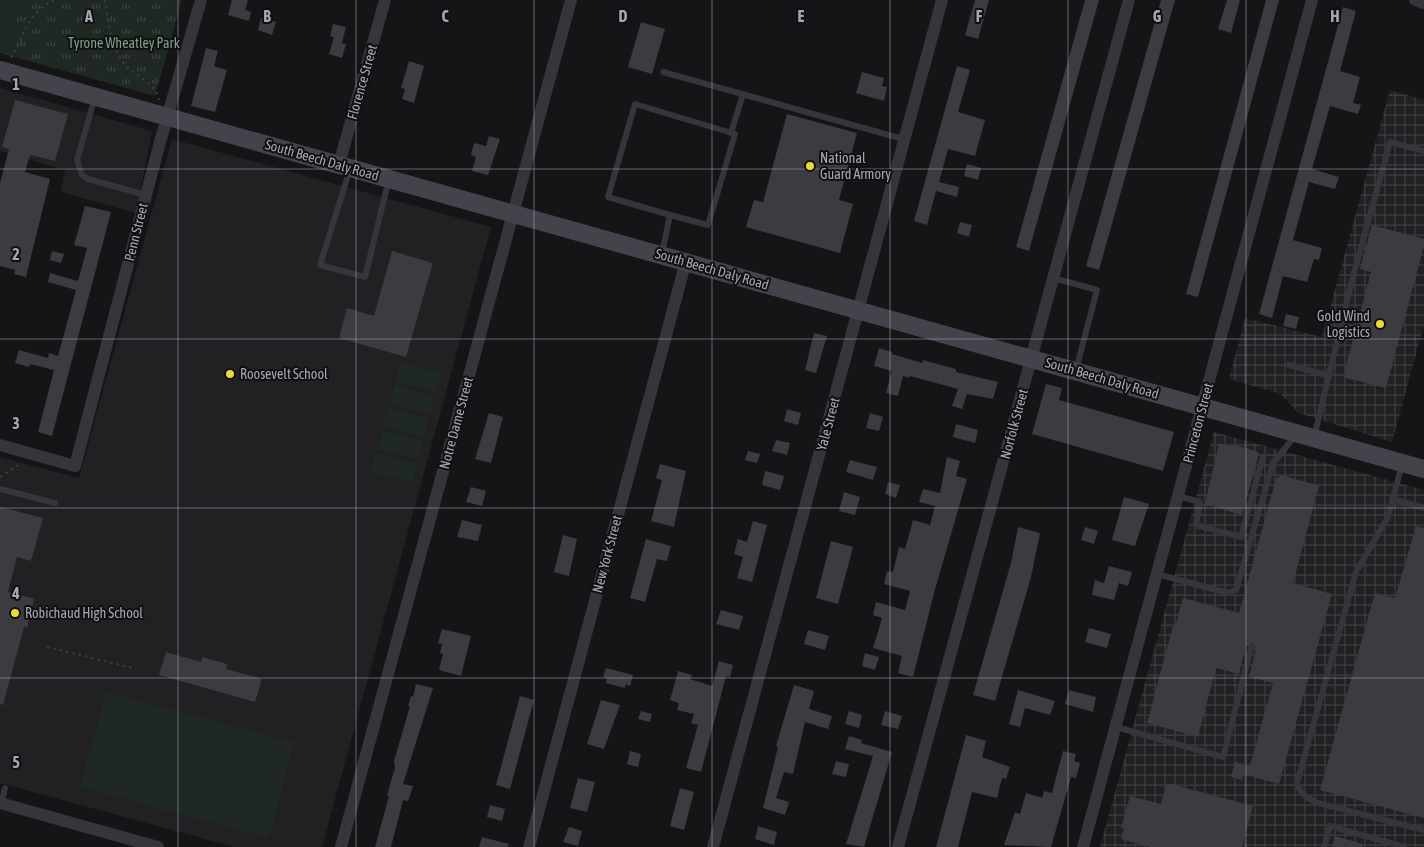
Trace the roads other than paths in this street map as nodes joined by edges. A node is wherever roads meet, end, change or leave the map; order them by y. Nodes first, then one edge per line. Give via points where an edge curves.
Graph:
1 (200, 0) edge
2 (385, 0) edge
3 (571, 0) edge
4 (942, 0) edge
5 (1129, 0) edge
6 (1312, 0) edge
7 (1415, 0) edge
8 (1424, 2) edge
9 (5, 64) edge
10 (663, 72) dead end
11 (743, 94) junction
12 (95, 96) junction
13 (163, 109) junction
14 (732, 133) junction
15 (903, 139) junction
16 (1424, 151) edge
17 (344, 166) junction
18 (389, 178) junction
19 (146, 195) junction
20 (512, 213) junction
21 (670, 215) junction
22 (662, 254) junction
23 (686, 261) junction
24 (1053, 278) junction
25 (858, 309) junction
26 (1031, 357) junction
27 (1289, 365) dead end
28 (1076, 370) junction
29 (1330, 376) junction
30 (1201, 406) junction
31 (1306, 436) junction
32 (0, 445) edge
33 (1263, 457) dead end
34 (1403, 463) junction
35 (1424, 469) edge
36 (0, 489) edge
37 (1178, 496) junction
38 (1392, 499) junction
39 (55, 503) dead end
40 (1424, 508) edge
41 (1157, 574) junction
42 (1251, 648) dead end
43 (1116, 727) junction
44 (5, 788) dead end
45 (0, 804) edge
46 (1424, 830) edge
47 (158, 847) edge
48 (342, 847) edge
49 (529, 847) edge
50 (713, 847) edge
51 (898, 847) edge
52 (1083, 847) edge
53 (1324, 847) edge
54 (1404, 847) edge

1 - 13 street, Penn Street
2 - 17 street, Florence Street
3 - 20 street, Notre Dame Street
4 - 15 street, Yale Street
5 - 24 street, Norfolk Street
6 - 30 street, Princeton Street
7 - 8 street
9 - 12 main road, South Beech Daly Road
10 - 11 lane
11 - 14 lane
11 - 15 lane
12 - 13 main road, South Beech Daly Road
12 - 19 lane via 77,160 78,169 88,179
13 - 17 main road, South Beech Daly Road
13 - 19 street, Penn Street
14 - 21 lane via 735,134 708,225
14 - 21 lane via 635,104 608,197
15 - 25 street, Yale Street
16 - 29 lane via 1390,142 1351,284
17 - 18 main road, South Beech Daly Road
17 - 18 lane via 320,265 365,277
18 - 20 main road, South Beech Daly Road
19 - 32 street, Penn Street via 75,466
20 - 22 main road, South Beech Daly Road
20 - 48 street, Notre Dame Street
21 - 22 lane
22 - 23 main road, South Beech Daly Road
23 - 25 main road, South Beech Daly Road
23 - 49 street, New York Street
24 - 26 street, Norfolk Street
24 - 28 lane via 1097,290
25 - 26 main road, South Beech Daly Road
25 - 50 street, Yale Street
26 - 28 main road, South Beech Daly Road
26 - 51 street, Norfolk Street
27 - 29 lane
28 - 30 main road, South Beech Daly Road
29 - 31 lane
30 - 31 main road, South Beech Daly Road
30 - 37 street, Princeton Street
31 - 34 main road, South Beech Daly Road
31 - 41 lane via 1273,463 1236,590 1228,592
33 - 37 lane via 1240,536 1196,525 1200,502
34 - 35 main road, South Beech Daly Road
34 - 38 lane
36 - 39 lane
37 - 41 street, Princeton Street
38 - 40 lane
38 - 46 lane via 1388,518 1356,572 1297,783 1308,798 1318,803
41 - 43 street, Princeton Street
42 - 43 lane via 1223,757
43 - 52 street, Princeton Street
44 - 45 lane
45 - 47 street
53 - 54 lane via 1330,826

